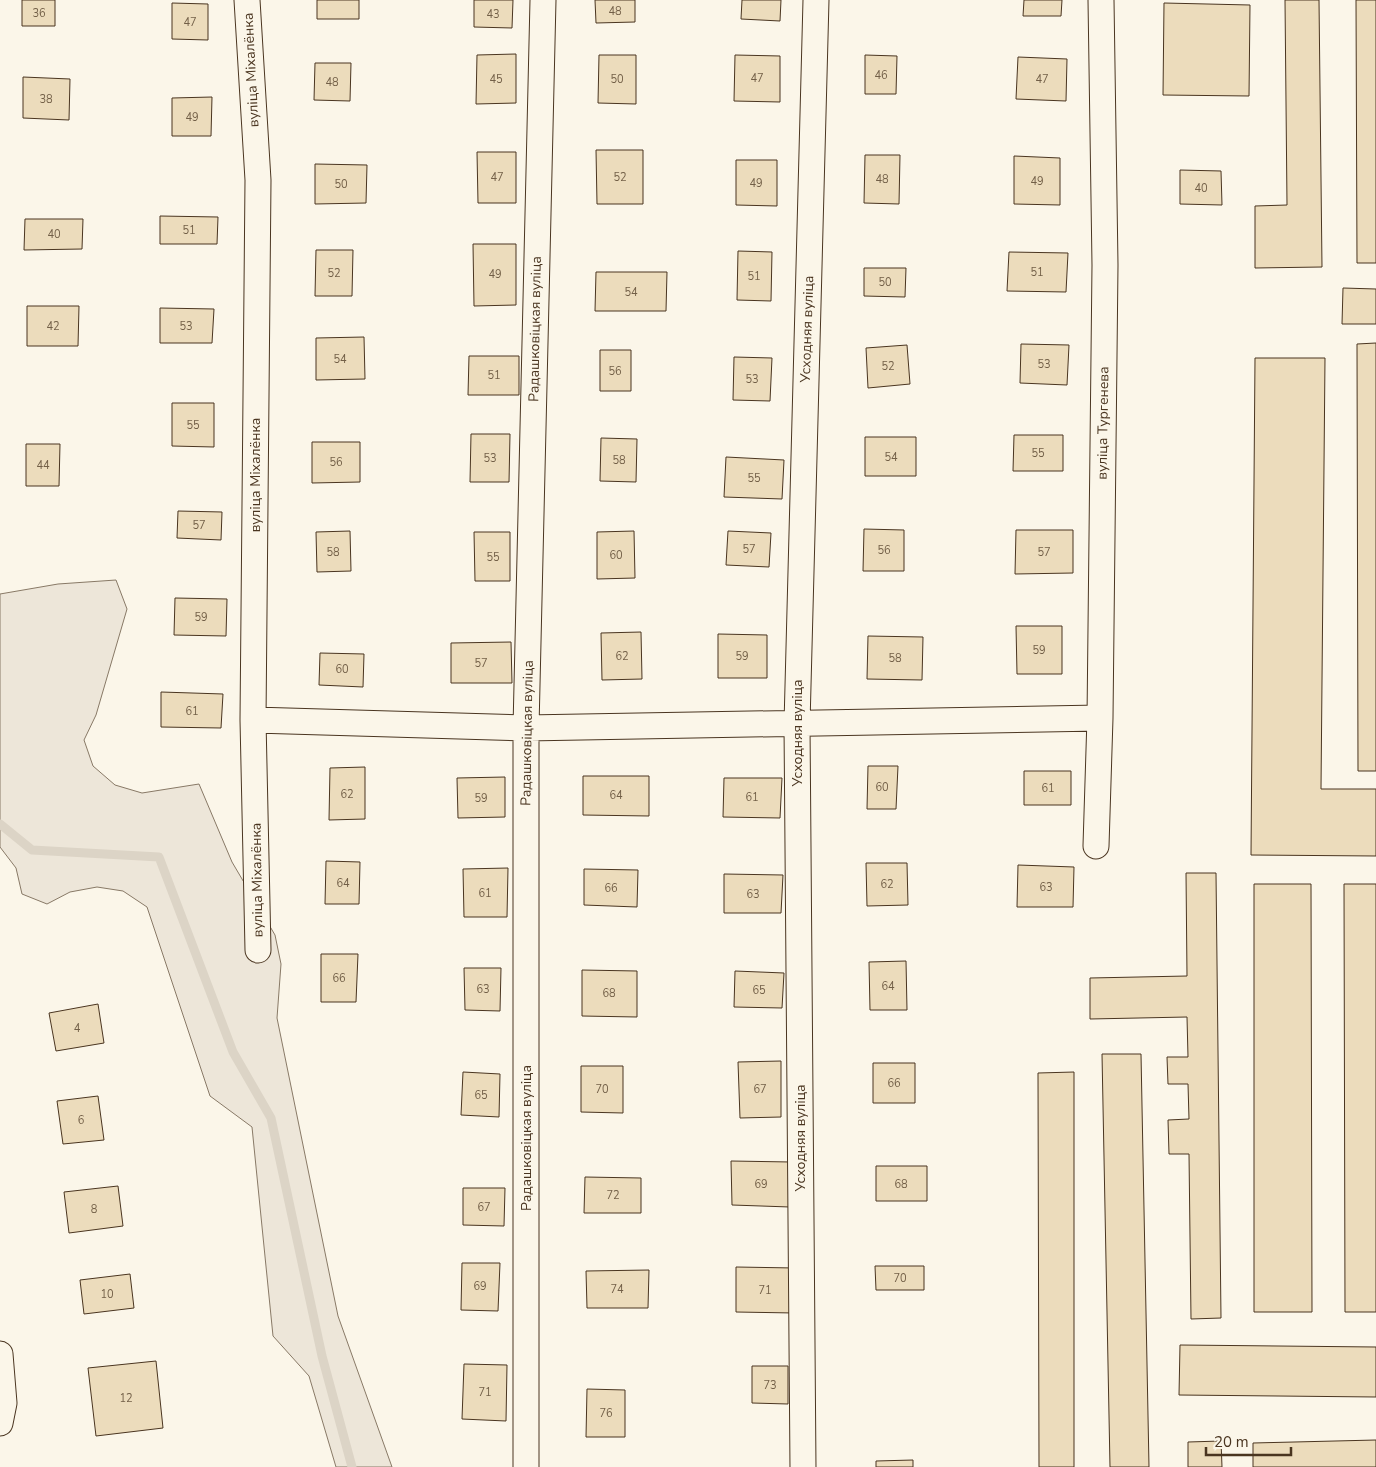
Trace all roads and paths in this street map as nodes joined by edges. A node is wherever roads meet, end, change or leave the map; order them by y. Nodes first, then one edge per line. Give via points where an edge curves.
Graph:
1 (247, 0) edge
2 (543, 0) edge
3 (816, 0) edge
4 (1102, 0) edge
5 (1100, 718) junction
6 (254, 720) junction
7 (796, 724) junction
8 (526, 728) junction
9 (1096, 846) dead end
10 (258, 950) dead end
11 (0, 1354) edge
12 (0, 1423) edge
13 (526, 1467) edge
14 (803, 1467) edge

1 - 6 street, вуліца Міхалёнка via 258,180
2 - 8 street, Радашковіцкая вуліца
3 - 7 street, Усходняя вуліца
4 - 5 street, вуліца Тургенева via 1105,265
5 - 7 street
5 - 9 street, вуліца Тургенева
6 - 8 street
6 - 10 street, вуліца Міхалёнка
7 - 8 street
7 - 14 street, Усходняя вуліца
8 - 13 street, Радашковіцкая вуліца
11 - 12 street via 4,1403

